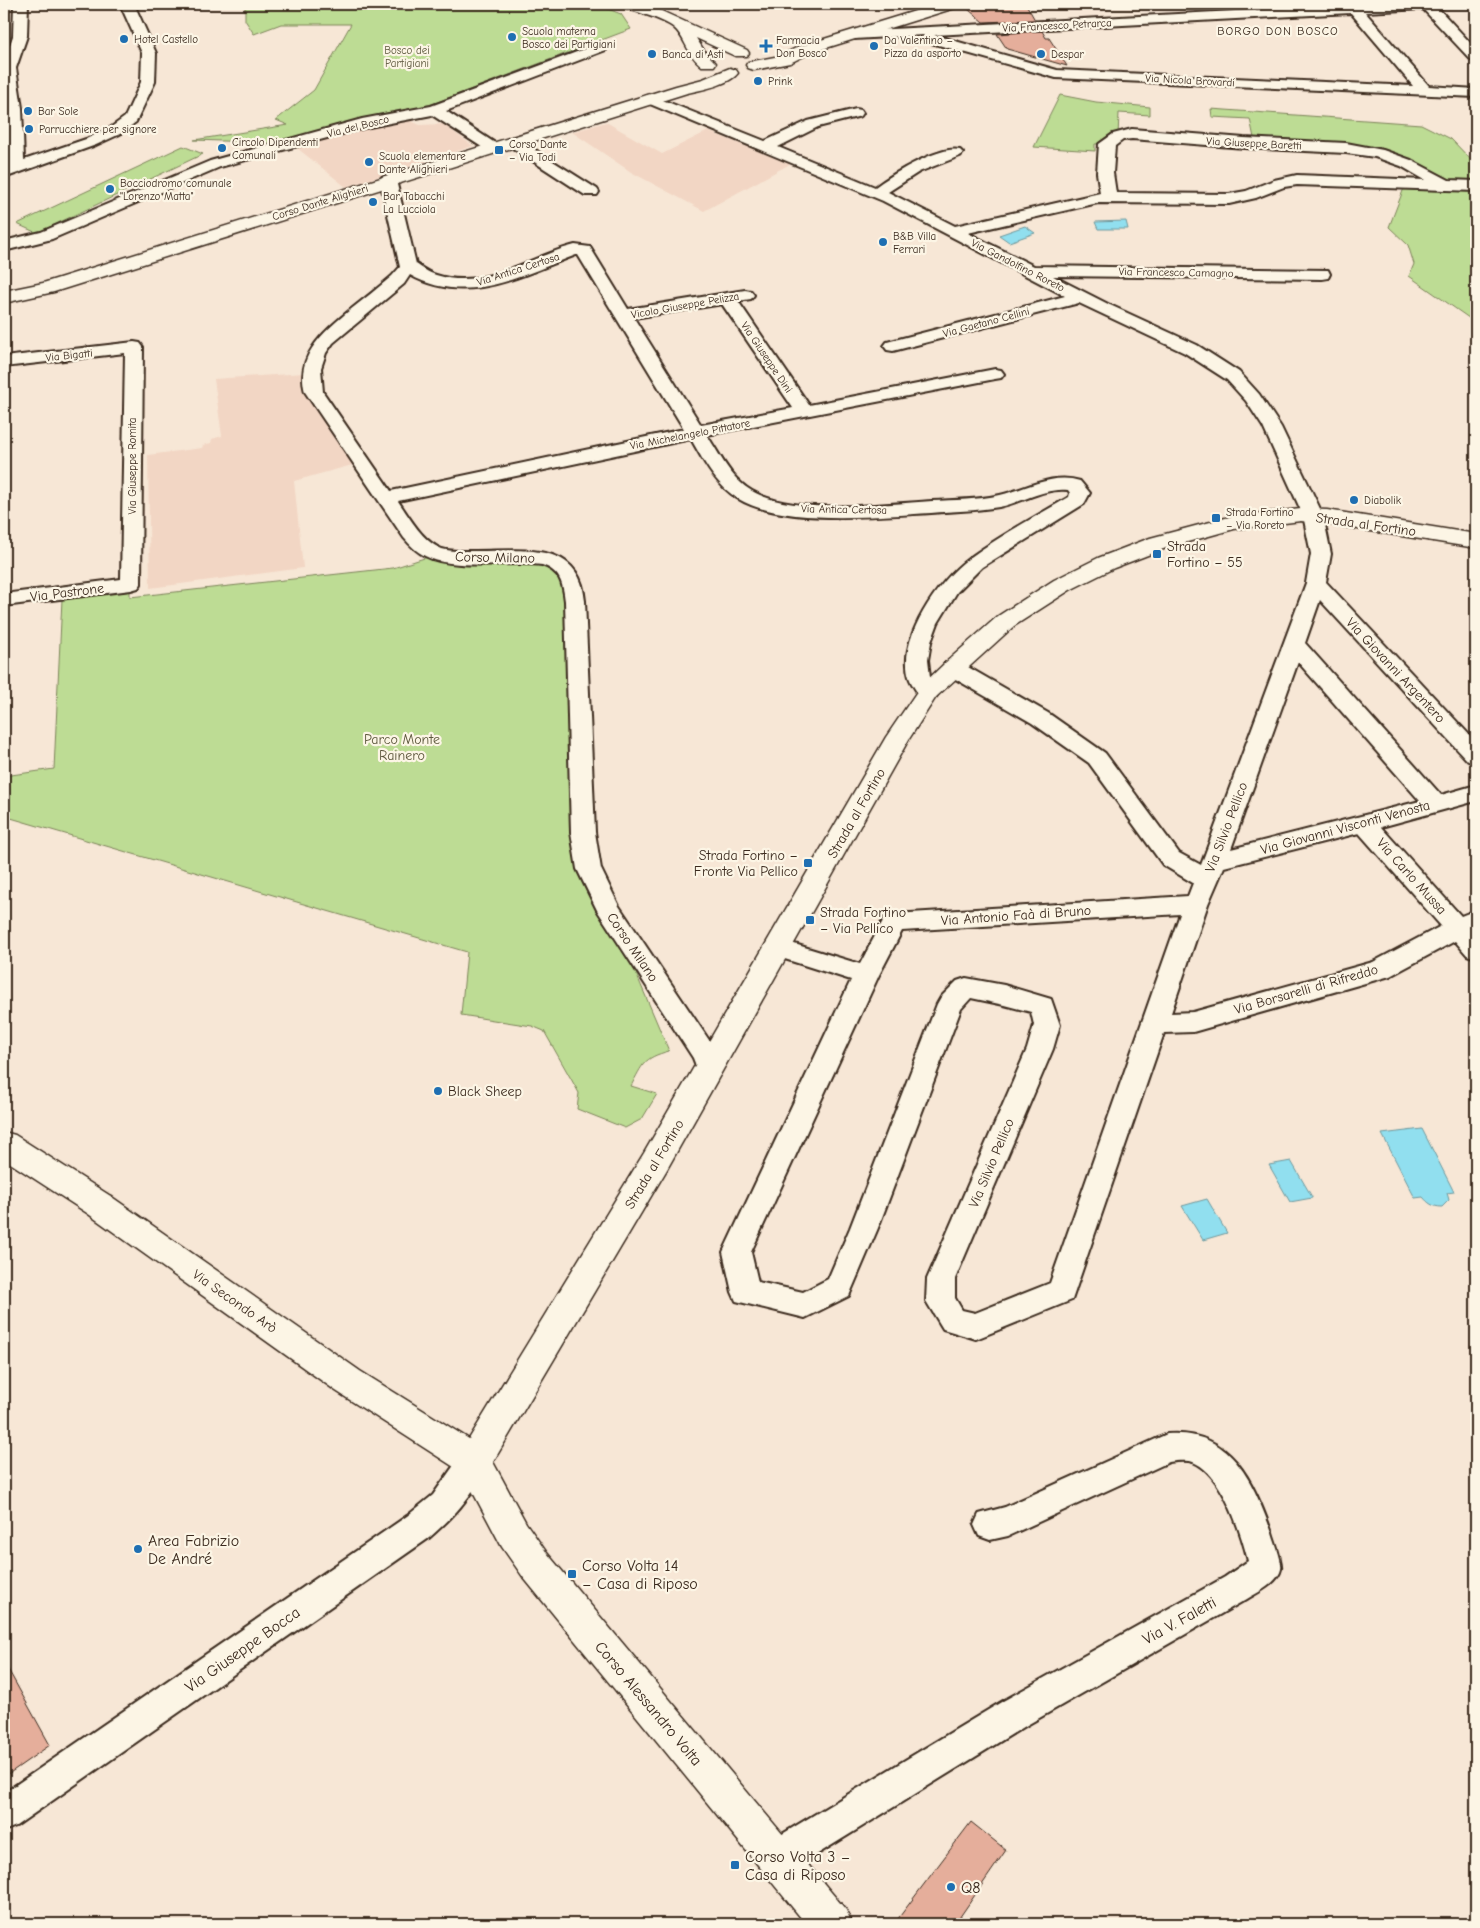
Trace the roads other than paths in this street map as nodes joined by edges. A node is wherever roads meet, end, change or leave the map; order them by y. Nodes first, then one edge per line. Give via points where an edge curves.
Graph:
1 (21, 4) edge
2 (127, 4) edge
3 (628, 4) edge
4 (953, 4) edge
5 (1427, 4) edge
6 (1439, 4) edge
7 (1355, 9) junction
8 (680, 25) junction
9 (910, 33) junction
10 (854, 35) junction
11 (600, 47) dead end
12 (1476, 57) edge
13 (748, 58) junction
14 (709, 65) junction
15 (6, 68) edge
16 (730, 73) junction
17 (682, 88) junction
18 (1425, 91) junction
19 (1476, 93) edge
20 (650, 99) junction
21 (10, 109) edge
22 (435, 110) junction
23 (856, 113) dead end
24 (513, 142) junction
25 (765, 147) junction
26 (493, 148) junction
27 (954, 153) dead end
28 (10, 171) edge
29 (388, 180) junction
30 (1448, 185) junction
31 (1476, 186) edge
32 (592, 192) dead end
33 (877, 193) junction
34 (1108, 196) junction
35 (954, 231) junction
36 (4, 246) edge
37 (408, 267) junction
38 (1030, 271) junction
39 (1322, 274) dead end
40 (1080, 297) junction
41 (738, 299) joint
42 (6, 306) edge
43 (624, 315) junction
44 (893, 346) dead end
45 (134, 347) joint
46 (4, 362) edge
47 (995, 374) dead end
48 (804, 411) junction
49 (696, 432) junction
50 (386, 498) junction
51 (1313, 515) junction
52 (1476, 540) edge
53 (1316, 583) junction
54 (131, 584) joint
55 (4, 600) edge
56 (1293, 644) junction
57 (953, 668) junction
58 (928, 692) junction
59 (1476, 756) edge
60 (1476, 793) edge
61 (1436, 804) junction
62 (1364, 824) junction
63 (1210, 870) junction
64 (1196, 904) junction
65 (1468, 924) edge
66 (778, 948) junction
67 (1476, 948) edge
68 (866, 975) junction
69 (1156, 1024) junction
70 (709, 1069) junction
71 (4, 1144) edge
72 (474, 1463) junction
73 (990, 1526) dead end
74 (4, 1814) edge
75 (778, 1858) junction
76 (832, 1924) edge

1 - 15 street via 20,36
2 - 28 street via 148,52 148,82 132,119 116,131 91,142
3 - 8 street
4 - 10 street
5 - 6 street, Via Francesco Petrarca
5 - 7 street, Via Francesco Petrarca
5 - 12 street
7 - 9 street, Via Francesco Petrarca
7 - 18 street
8 - 13 street
8 - 14 street via 689,35 696,53
9 - 10 street, Via Francesco Petrarca
9 - 18 street, Via Nicola Brovardi via 1056,74
10 - 13 street via 804,50 784,60
11 - 22 street, Via del Bosco
13 - 14 street, Corso Dante Alighieri via 718,54 709,60
13 - 16 street, Corso Dante Alighieri via 745,71
14 - 16 street
14 - 17 street, Corso Dante Alighieri
15 - 21 street
16 - 17 street, Corso Dante Alighieri
17 - 20 street, Corso Dante Alighieri
18 - 19 street, Via Nicola Brovardi
20 - 24 street, Corso Dante Alighieri
20 - 25 street, Via Gandolfino Roreto
21 - 28 street
22 - 26 street
22 - 36 street, Via del Bosco via 362,124 215,164 46,236
23 - 25 street via 814,124
24 - 26 street, Corso Dante Alighieri
24 - 32 street
25 - 33 street, Via Gandolfino Roreto
26 - 29 street, Corso Dante Alighieri
27 - 33 street via 911,169
29 - 37 street
29 - 42 street, Corso Dante Alighieri via 44,289
30 - 31 street, Via Giuseppe Baretti
30 - 34 street, Via Giuseppe Baretti via 1308,180 1288,181 1229,199
30 - 34 street, Via Giuseppe Baretti via 1406,163 1378,153 1346,148 1132,134 1107,144
33 - 35 street, Via Gandolfino Roreto
34 - 35 street, Via Giuseppe Baretti
35 - 38 street, Via Gandolfino Roreto
37 - 43 street, Via Antica Certosa via 423,277 444,284 470,285 582,250
37 - 50 street, Corso Milano via 398,280 329,336 310,372 314,392
38 - 39 street, Via Francesco Camagno
38 - 40 street, Via Gandolfino Roreto
40 - 44 street, Via Gaetano Cellini
40 - 51 street, Via Gandolfino Roreto via 1190,349 1233,376 1253,398 1272,427
41 - 43 street, Vicolo Giuseppe Pelizza
41 - 48 street, Via Giuseppe Dini
43 - 49 street, Via Antica Certosa
45 - 46 street, Via Bigatti
45 - 54 street, Via Giuseppe Romita
47 - 48 street, Via Michelangelo Pittatore
48 - 49 street, Via Michelangelo Pittatore
49 - 50 street, Via Michelangelo Pittatore
49 - 58 street, Via Antica Certosa via 718,468 743,494 762,502 793,508 834,511 920,508 990,502 1062,484 1071,484 1078,489 1077,500 975,563 949,587 919,648 918,676
50 - 70 street, Corso Milano via 411,534 437,554 465,558 544,559 559,564 568,573 576,619 583,832 589,869 609,910 706,1056
51 - 52 street, Strada al Fortino
51 - 53 street, Via Silvio Pellico via 1321,554
51 - 57 street, Strada al Fortino via 1280,516 1214,528 1158,543 1106,563 1029,605
53 - 56 street, Via Silvio Pellico
53 - 59 street, Via Giovanni Argentero
54 - 55 street, Via Pastrone
56 - 61 street
56 - 63 street, Via Silvio Pellico
57 - 58 street, Strada al Fortino
57 - 63 street via 1040,718 1097,758 1171,858
58 - 66 street, Strada al Fortino via 898,737
60 - 61 street, Via Giovanni Visconti Venosta
61 - 62 street, Via Giovanni Visconti Venosta
62 - 63 street, Via Giovanni Visconti Venosta
62 - 65 street, Via Carlo Mussa
63 - 64 street, Via Silvio Pellico
64 - 68 street, Via Antonio Faà di Bruno via 894,923
64 - 69 street, Via Silvio Pellico
65 - 67 street, Via Carlo Mussa
65 - 69 street, Via Borsarelli di Rifreddo via 1381,969 1192,1022
66 - 68 street
66 - 70 street, Strada al Fortino
68 - 69 street, Via Silvio Pellico via 737,1252 746,1292 805,1304 839,1287 950,1004 966,988 1042,1006 1047,1025 1040,1050 941,1279 940,1301 953,1320 976,1326 1062,1291
70 - 72 street, Strada al Fortino
71 - 72 street, Via Secondo Arò via 98,1204 348,1381
72 - 74 street, Via Giuseppe Bocca via 444,1505 418,1527
72 - 75 street, Corso Alessandro Volta via 535,1565
73 - 75 street, Via V. Faletti via 1008,1521 1167,1448 1184,1446 1200,1450 1217,1462 1232,1483 1254,1524 1266,1568 1015,1713
75 - 76 street, Corso Alessandro Volta

